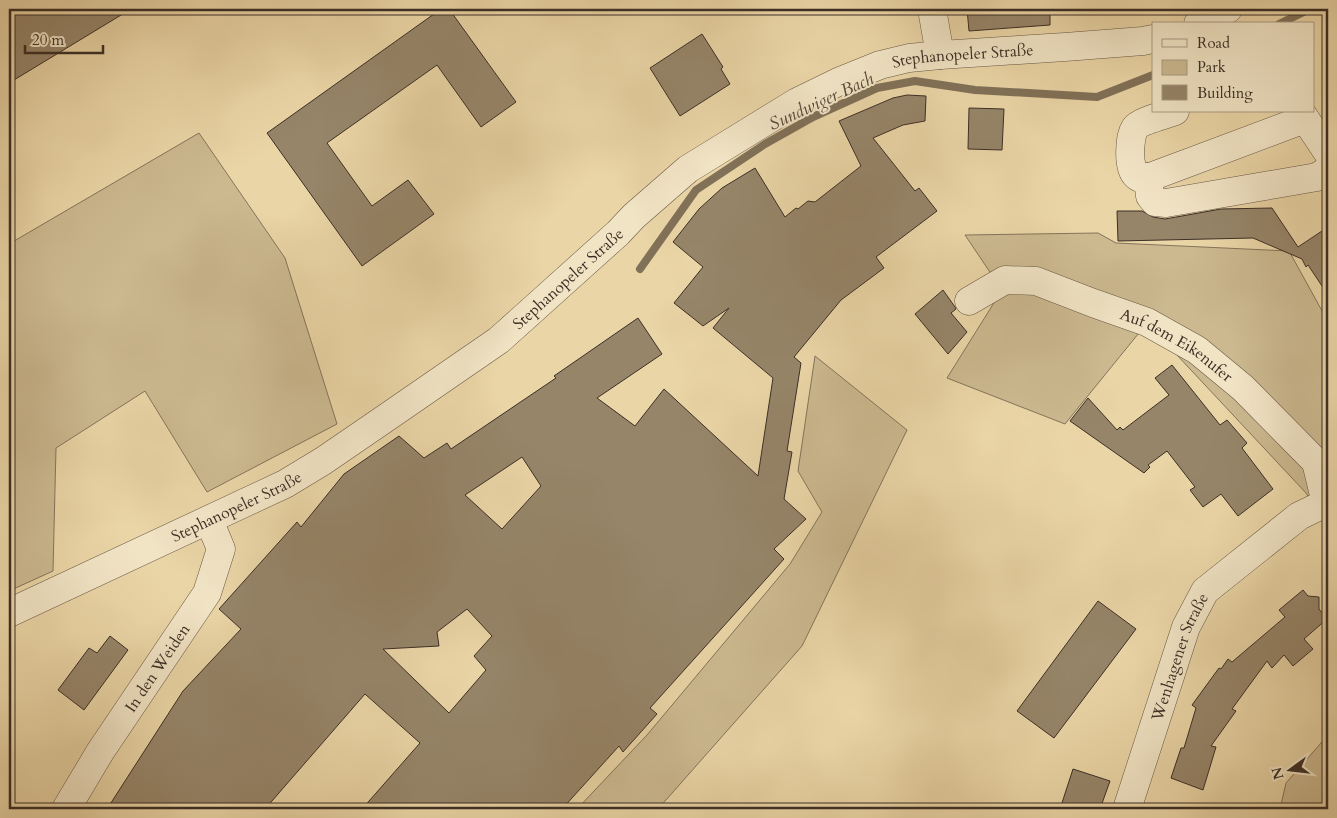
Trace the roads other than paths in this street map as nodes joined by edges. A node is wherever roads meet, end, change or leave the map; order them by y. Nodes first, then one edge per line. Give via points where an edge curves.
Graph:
1 (932, 9) edge
2 (1228, 9) edge
3 (1235, 9) edge
4 (1202, 22) edge
5 (1243, 22) edge
6 (1152, 39) edge
7 (940, 55) junction
8 (1172, 112) edge
9 (1302, 115) edge
10 (1328, 153) edge
11 (1328, 170) edge
12 (1148, 178) junction
13 (969, 301) dead end
14 (1327, 502) edge
15 (209, 520) junction
16 (9, 613) edge
17 (66, 809) edge
18 (1127, 809) edge

1 - 7 street
2 - 4 street
3 - 5 street
6 - 7 street, Stephanopeler Straße
7 - 15 street, Stephanopeler Straße via 880,65 838,82 797,102 688,169 499,340 323,461 285,484
8 - 12 street via 1142,123 1132,136 1130,159 1133,172
9 - 10 street
9 - 12 street via 1254,139
11 - 12 street via 1317,177 1166,203 1155,202 1150,196
13 - 14 street, Auf dem Eikenufer via 1005,280 1036,281 1147,322 1197,350 1243,388 1316,462
14 - 18 street, Wenhagener Straße via 1299,516 1205,591 1186,627
15 - 16 street, Stephanopeler Straße
15 - 17 street, In den Weiden via 221,549 207,593 100,752

